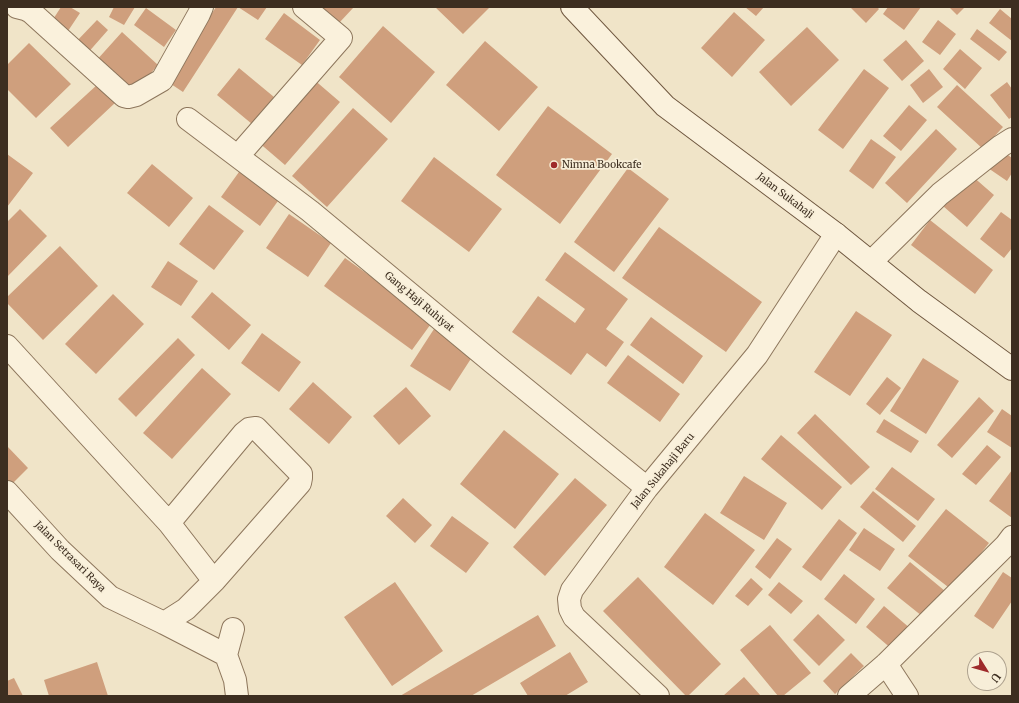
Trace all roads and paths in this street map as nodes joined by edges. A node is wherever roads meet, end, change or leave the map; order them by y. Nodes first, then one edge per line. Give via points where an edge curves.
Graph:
1 (17, 7) edge
2 (202, 7) edge
3 (304, 7) edge
4 (572, 7) edge
5 (188, 119) dead end
6 (1012, 138) edge
7 (238, 156) junction
8 (836, 234) junction
9 (871, 262) junction
10 (7, 346) edge
11 (1012, 370) edge
12 (647, 488) junction
13 (7, 492) edge
14 (168, 523) junction
15 (1012, 537) edge
16 (214, 581) junction
17 (164, 622) junction
18 (233, 629) dead end
19 (226, 655) junction
20 (886, 664) junction
21 (237, 696) edge
22 (658, 696) edge
23 (849, 696) edge
24 (908, 696) edge

1 - 2 street via 31,12 128,97 162,80
3 - 7 street via 341,38
4 - 8 street, Jalan Sukahaji via 665,106
5 - 7 street, Gang Haji Ruhiyat
6 - 9 street via 940,194
7 - 12 street, Gang Haji Ruhiyat via 310,211
8 - 9 street, Jalan Sukahaji
8 - 12 street, Jalan Sukahaji Baru via 757,355
9 - 11 street, Jalan Sukahaji
10 - 14 street
12 - 22 street, Jalan Sukahaji Baru via 572,590 569,600 574,616
13 - 17 street, Jalan Setrasari Raya via 60,550 110,597
14 - 16 street
14 - 16 street via 249,429 256,428 297,469 302,478 300,483
15 - 20 street
16 - 17 street via 186,609
17 - 19 street, Jalan Setrasari Raya
18 - 19 street
19 - 21 street via 235,680
20 - 23 street
20 - 24 street

